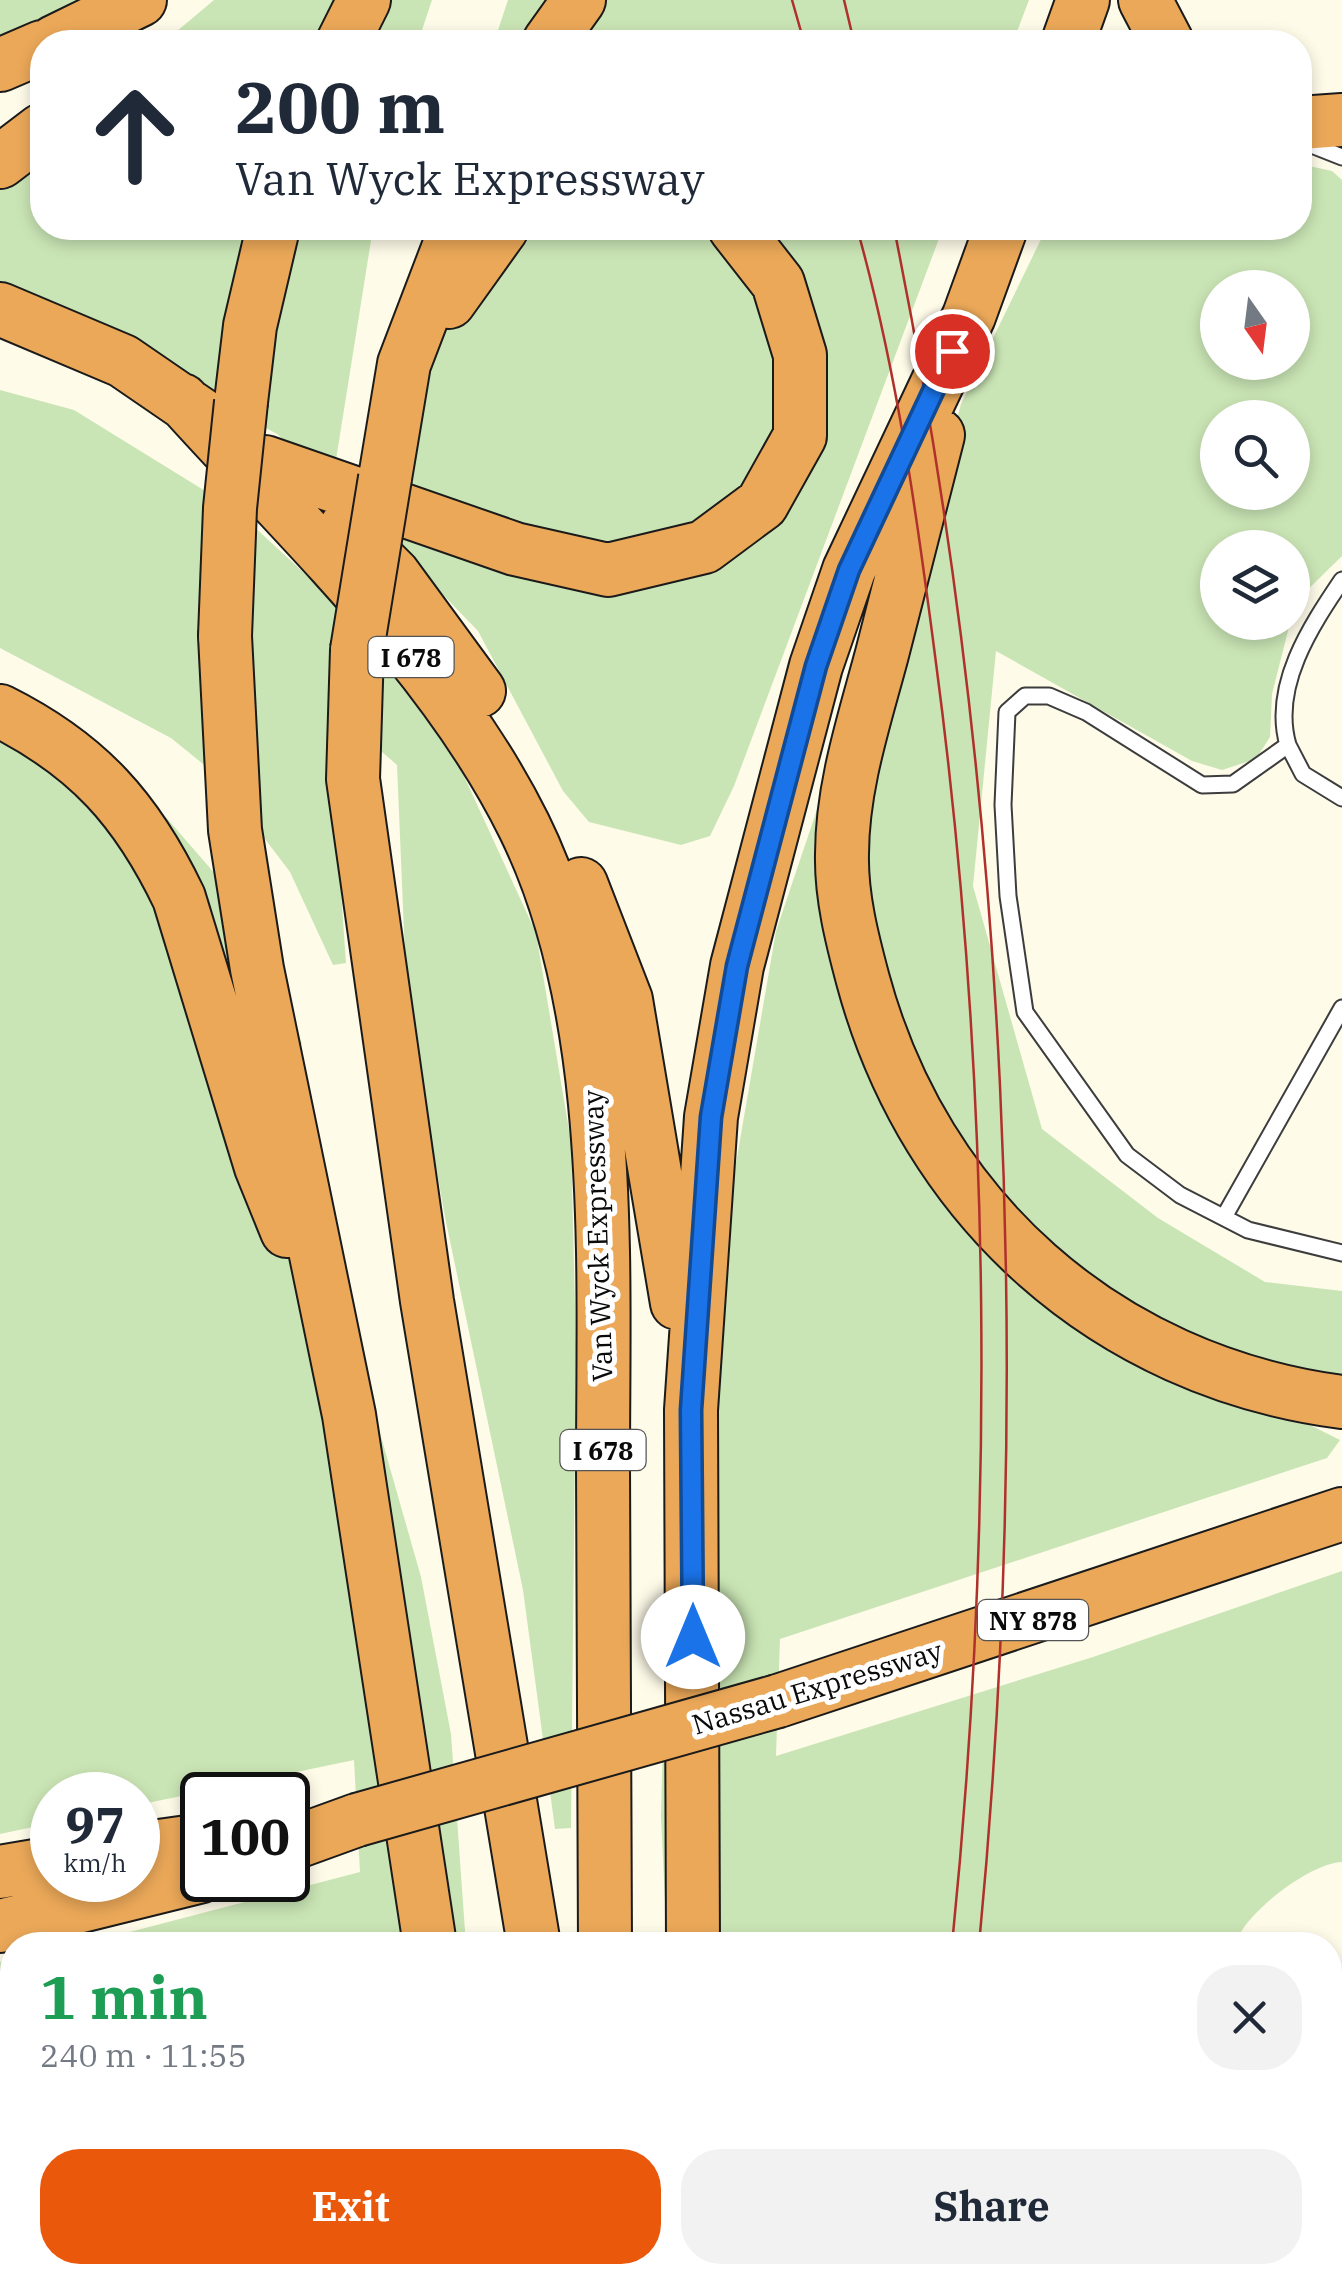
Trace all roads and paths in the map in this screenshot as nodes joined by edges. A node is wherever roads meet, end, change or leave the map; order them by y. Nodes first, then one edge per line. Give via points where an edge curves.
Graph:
1 (140, 0) edge
2 (175, 0) edge
3 (364, 0) edge
4 (579, 0) edge
5 (1083, 0) edge
6 (1145, 0) edge
7 (79, 30) edge
8 (150, 30) edge
9 (350, 30) edge
10 (558, 30) edge
11 (1072, 30) edge
12 (1161, 30) edge
13 (30, 53) edge
14 (0, 65) edge
15 (1312, 103) edge
16 (1342, 105) edge
17 (1342, 120) edge
18 (1312, 122) edge
19 (30, 139) edge
20 (1312, 146) edge
21 (1342, 157) edge
22 (0, 162) edge
23 (270, 240) edge
24 (451, 240) edge
25 (493, 240) edge
26 (744, 240) edge
27 (997, 240) edge
28 (1023, 240) edge
29 (0, 309) edge
30 (969, 316) junction
31 (404, 364) junction
32 (182, 400) junction
33 (265, 462) junction
34 (1342, 580) edge
35 (0, 711) edge
36 (1288, 745) junction
37 (1342, 798) edge
38 (1342, 1008) edge
39 (1224, 1217) junction
40 (1342, 1253) edge
41 (323, 1287) junction
42 (1342, 1402) edge
43 (691, 1410) junction
44 (1342, 1514) edge
45 (357, 1820) junction
46 (310, 1826) edge
47 (310, 1837) edge
48 (30, 1867) edge
49 (0, 1872) edge
50 (180, 1881) edge
51 (0, 1926) edge
52 (428, 1932) edge
53 (532, 1932) edge
54 (605, 1932) edge
55 (693, 1932) edge

1 - 7 highway
2 - 8 highway
3 - 9 highway
4 - 10 highway
5 - 11 highway
6 - 12 highway
13 - 14 highway
15 - 16 highway
17 - 18 highway
19 - 22 highway
20 - 21 lane
23 - 41 highway, bridge via 250,326 230,508 226,636 235,830
24 - 31 highway
25 - 31 highway
26 - 33 highway via 778,284 800,355 800,436 762,504 704,546 608,570 515,549
27 - 30 highway
28 - 30 highway
29 - 32 highway via 123,361
30 - 42 highway via 855,754 842,852 852,932 886,1056 949,1172 1077,1297 1187,1362
30 - 43 highway via 849,570 816,666 737,966 711,1117
31 - 53 highway, bridge via 357,650 353,779 427,1301
32 - 33 highway
32 - 54 highway, Van Wyck Expressway / I 678 via 425,673 478,744 525,829 572,958 600,1172
33 - 43 highway via 344,525 439,633 511,747 591,905 626,1000
34 - 36 lane via 1307,634 1290,680
35 - 41 highway via 96,772 160,859 179,898 261,1167 286,1229
36 - 37 lane via 1304,774
36 - 39 lane via 1232,784 1202,785 1049,696 1025,696 1007,712 1008,896 1025,1012 1127,1155
38 - 39 lane
39 - 40 lane via 1248,1230
41 - 52 highway
43 - 55 highway
44 - 45 highway, Nassau Expressway / NY 878, bridge via 778,1701
45 - 46 highway
45 - 47 highway, Nassau Expressway / NY 878
48 - 49 highway
50 - 51 highway

